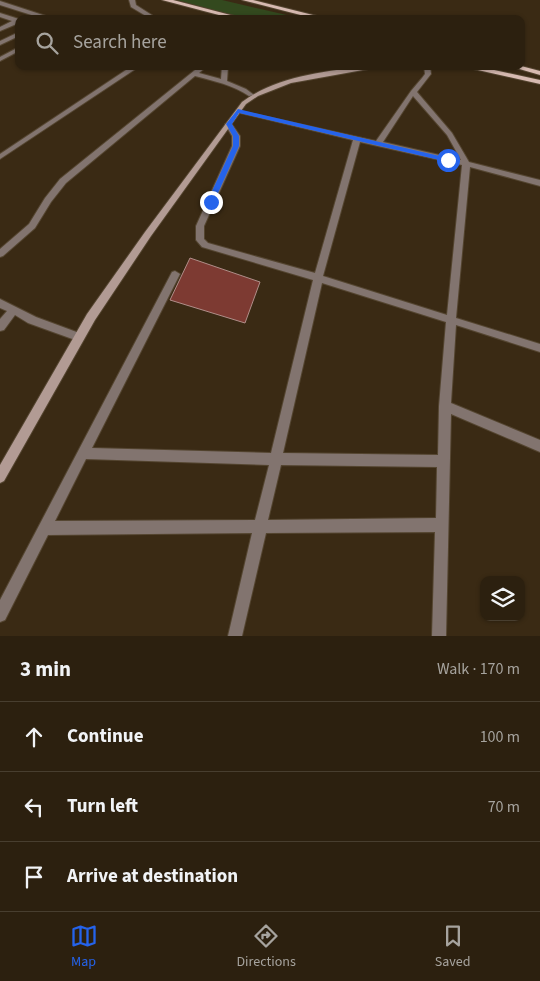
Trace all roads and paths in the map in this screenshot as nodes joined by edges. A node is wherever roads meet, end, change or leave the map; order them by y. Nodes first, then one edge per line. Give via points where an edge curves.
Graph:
1 (132, 0) edge
2 (165, 0) edge
3 (245, 0) edge
4 (0, 3) edge
5 (0, 15) edge
6 (38, 15) edge
7 (148, 15) edge
8 (227, 15) edge
9 (309, 15) edge
10 (15, 20) edge
11 (15, 22) edge
12 (0, 29) edge
13 (15, 36) edge
14 (0, 43) edge
15 (15, 51) edge
16 (0, 59) edge
17 (525, 69) edge
18 (131, 70) edge
19 (199, 70) edge
20 (225, 70) edge
21 (353, 70) edge
22 (428, 70) edge
23 (483, 70) edge
24 (346, 71) joint
25 (540, 73) edge
26 (194, 74) junction
27 (224, 82) junction
28 (540, 82) edge
29 (413, 92) junction
30 (251, 95) junction
31 (238, 111) junction
32 (229, 124) junction
33 (357, 139) junction
34 (378, 144) junction
35 (0, 157) edge
36 (466, 164) junction
37 (540, 183) edge
38 (0, 254) edge
39 (175, 274) dead end
40 (318, 278) junction
41 (0, 303) edge
42 (12, 310) junction
43 (451, 320) junction
44 (0, 327) edge
45 (78, 338) junction
46 (540, 348) edge
47 (445, 406) junction
48 (540, 446) edge
49 (82, 453) junction
50 (277, 459) junction
51 (442, 461) junction
52 (0, 477) edge
53 (262, 525) junction
54 (441, 525) junction
55 (44, 528) junction
56 (0, 615) edge
57 (235, 636) edge
58 (438, 636) edge

1 - 7 street via 133,6
2 - 8 main road
3 - 9 main road
4 - 6 street
5 - 10 street
11 - 12 street
13 - 14 street
15 - 16 street
17 - 25 main road
18 - 35 street
19 - 26 street
20 - 27 street
21 - 24 main road
22 - 29 street via 425,79
23 - 28 main road
24 - 30 main road via 278,85
26 - 27 street
26 - 38 street via 64,181 32,226
27 - 30 street
29 - 34 street
29 - 36 street via 448,131
30 - 31 main road
31 - 32 main road
31 - 33 street
32 - 40 street via 236,136 236,146 200,226 200,240 205,245
32 - 45 main road via 132,256
33 - 34 street
33 - 40 street
34 - 36 street
36 - 37 street
36 - 43 street
39 - 49 street
40 - 43 street
40 - 50 street
41 - 42 street
42 - 44 street
42 - 45 street
43 - 46 street
43 - 47 street
45 - 52 main road
47 - 48 street
47 - 51 street
49 - 50 street
49 - 55 street
50 - 51 street
50 - 53 street
51 - 54 street
53 - 54 street
53 - 55 street
53 - 57 street
54 - 58 street
55 - 56 street

